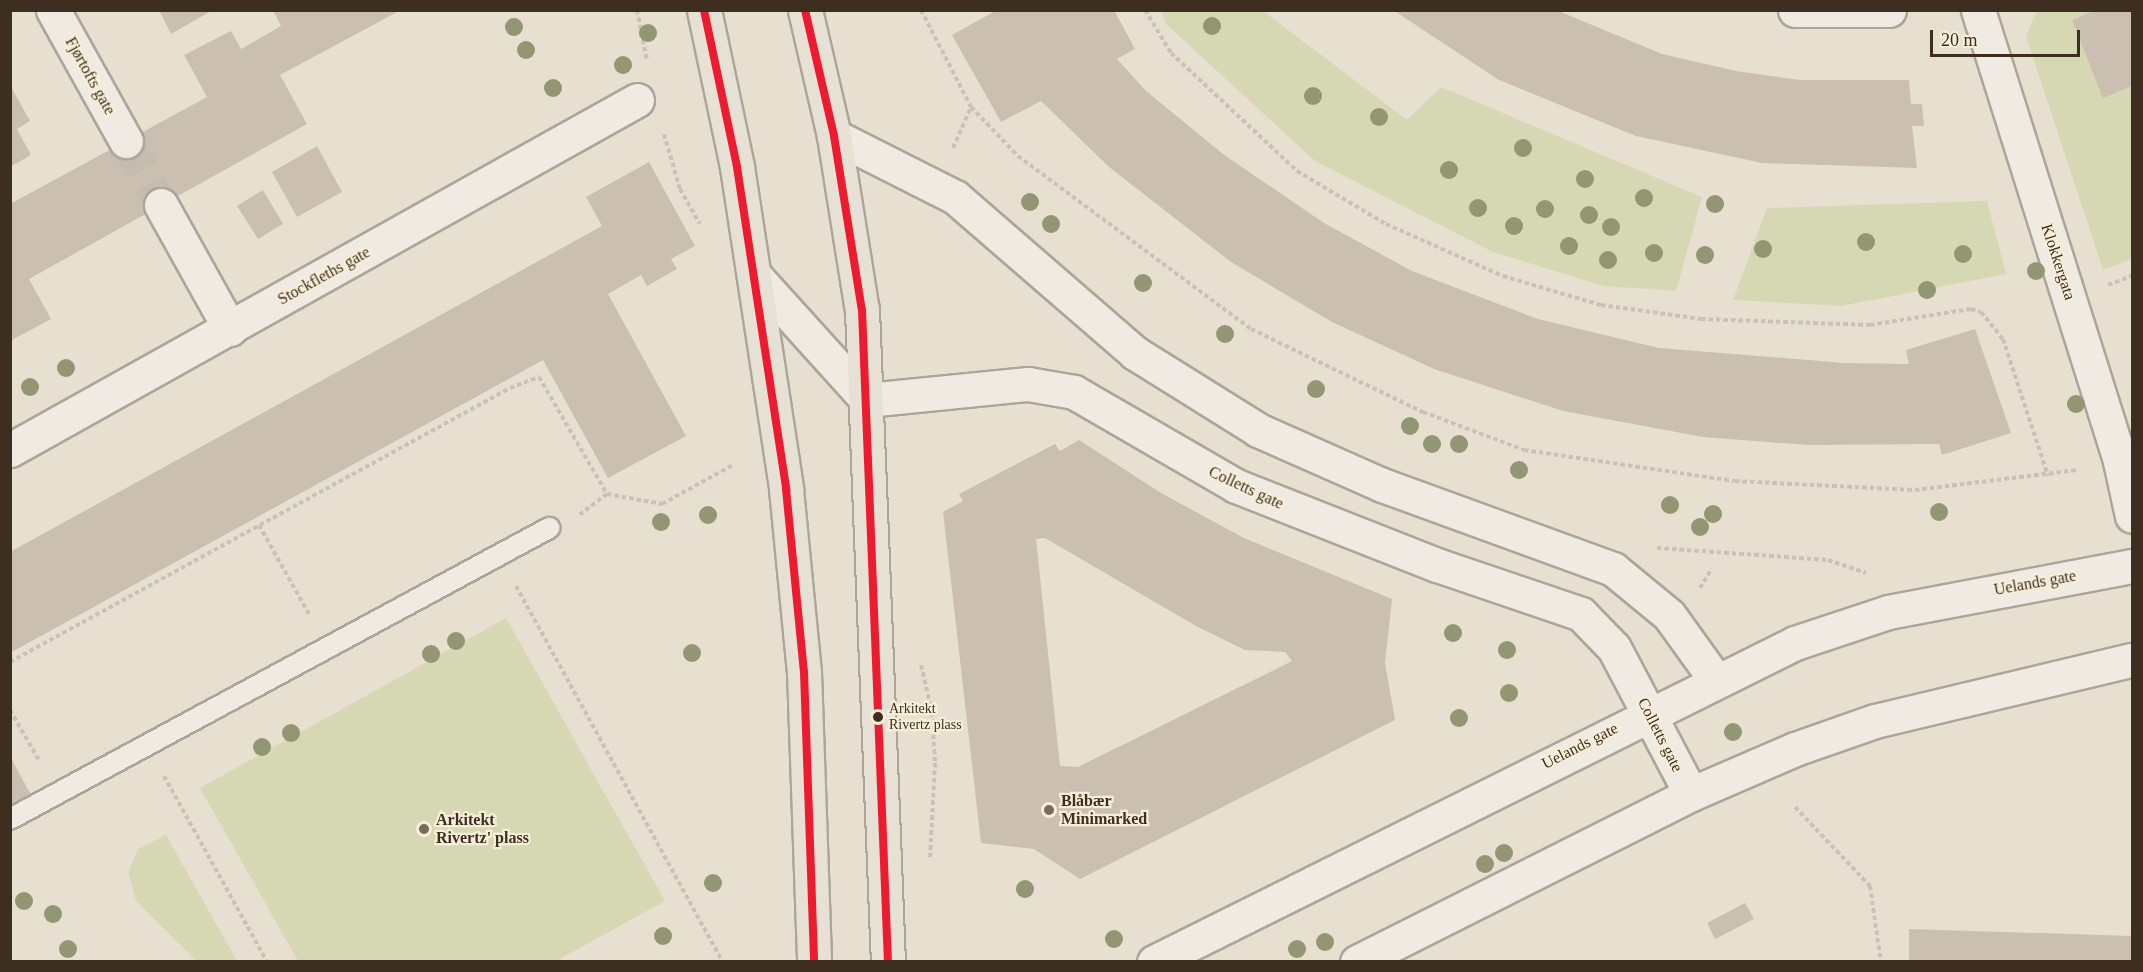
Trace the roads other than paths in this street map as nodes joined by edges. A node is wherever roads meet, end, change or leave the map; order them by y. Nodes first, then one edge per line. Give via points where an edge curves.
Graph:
1 (53, 10) edge
2 (704, 10) edge
3 (805, 10) edge
4 (1794, 10) edge
5 (1889, 10) edge
6 (1978, 10) edge
7 (644, 87) road end
8 (834, 136) junction
9 (126, 141) tunnel mouth
10 (161, 205) tunnel mouth
11 (756, 277) junction
12 (230, 328) junction
13 (867, 399) junction
14 (10, 450) edge
15 (2133, 516) edge
16 (549, 528) road end
17 (2133, 566) edge
18 (2133, 660) edge
19 (1715, 680) junction
20 (1648, 711) junction
21 (1691, 794) junction
22 (10, 819) edge
23 (814, 962) edge
24 (888, 962) edge
25 (1154, 962) edge
26 (1357, 962) edge

1 - 9 main road, Fjørtofts gate
2 - 11 main road
3 - 8 main road
4 - 5 main road
6 - 15 main road, Klokkergata via 2120,461
7 - 12 main road, Stockfleths gate
8 - 13 main road via 856,263
8 - 19 main road via 955,197 1135,353 1258,430 1393,490 1613,569 1669,615
10 - 12 main road
11 - 13 main road
11 - 23 main road via 797,585
12 - 14 main road, Stockfleths gate
13 - 20 main road, Colletts gate via 1028,384 1074,392 1236,486 1437,565 1581,614 1614,648
13 - 24 main road
16 - 22 lane
17 - 19 main road, Uelands gate via 1888,612 1795,643
18 - 21 main road via 1875,721
19 - 20 main road, Uelands gate
20 - 21 main road, Colletts gate
20 - 25 main road, Uelands gate
21 - 26 main road

